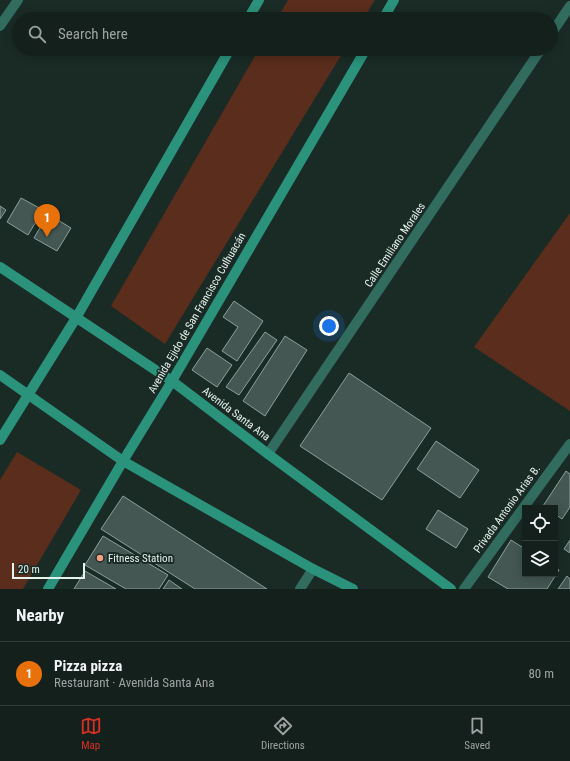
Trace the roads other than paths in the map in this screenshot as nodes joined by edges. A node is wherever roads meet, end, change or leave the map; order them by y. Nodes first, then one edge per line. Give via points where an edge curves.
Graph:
1 (18, 0) edge
2 (258, 0) edge
3 (394, 0) edge
4 (570, 6) edge
5 (252, 12) edge
6 (387, 12) edge
7 (558, 24) edge
8 (0, 26) edge
9 (226, 56) edge
10 (362, 56) edge
11 (536, 56) edge
12 (0, 267) edge
13 (76, 318) junction
14 (0, 375) edge
15 (172, 381) junction
16 (28, 394) junction
17 (0, 440) edge
18 (570, 444) edge
19 (268, 454) junction
20 (123, 461) junction
21 (313, 569) junction
22 (48, 589) edge
23 (300, 589) edge
24 (353, 589) edge
25 (451, 589) edge
26 (464, 589) edge

1 - 8 street
2 - 5 street
3 - 6 street
4 - 7 street
9 - 13 street
10 - 15 street, Avenida Ejido de San Francisco Culhuacán
11 - 19 street, Calle Emiliano Morales
12 - 13 street, Avenida Santa Ana
13 - 15 street, Avenida Santa Ana
13 - 16 street
14 - 16 street
15 - 19 street, Avenida Santa Ana
15 - 20 street, Avenida Ejido de San Francisco Culhuacán
16 - 17 street
16 - 20 street
18 - 26 street, Privada Antonio Arias B.
19 - 25 street, Avenida Santa Ana
20 - 21 street
20 - 22 street, Avenida Ejido de San Francisco Culhuacán
21 - 23 street
21 - 24 street

